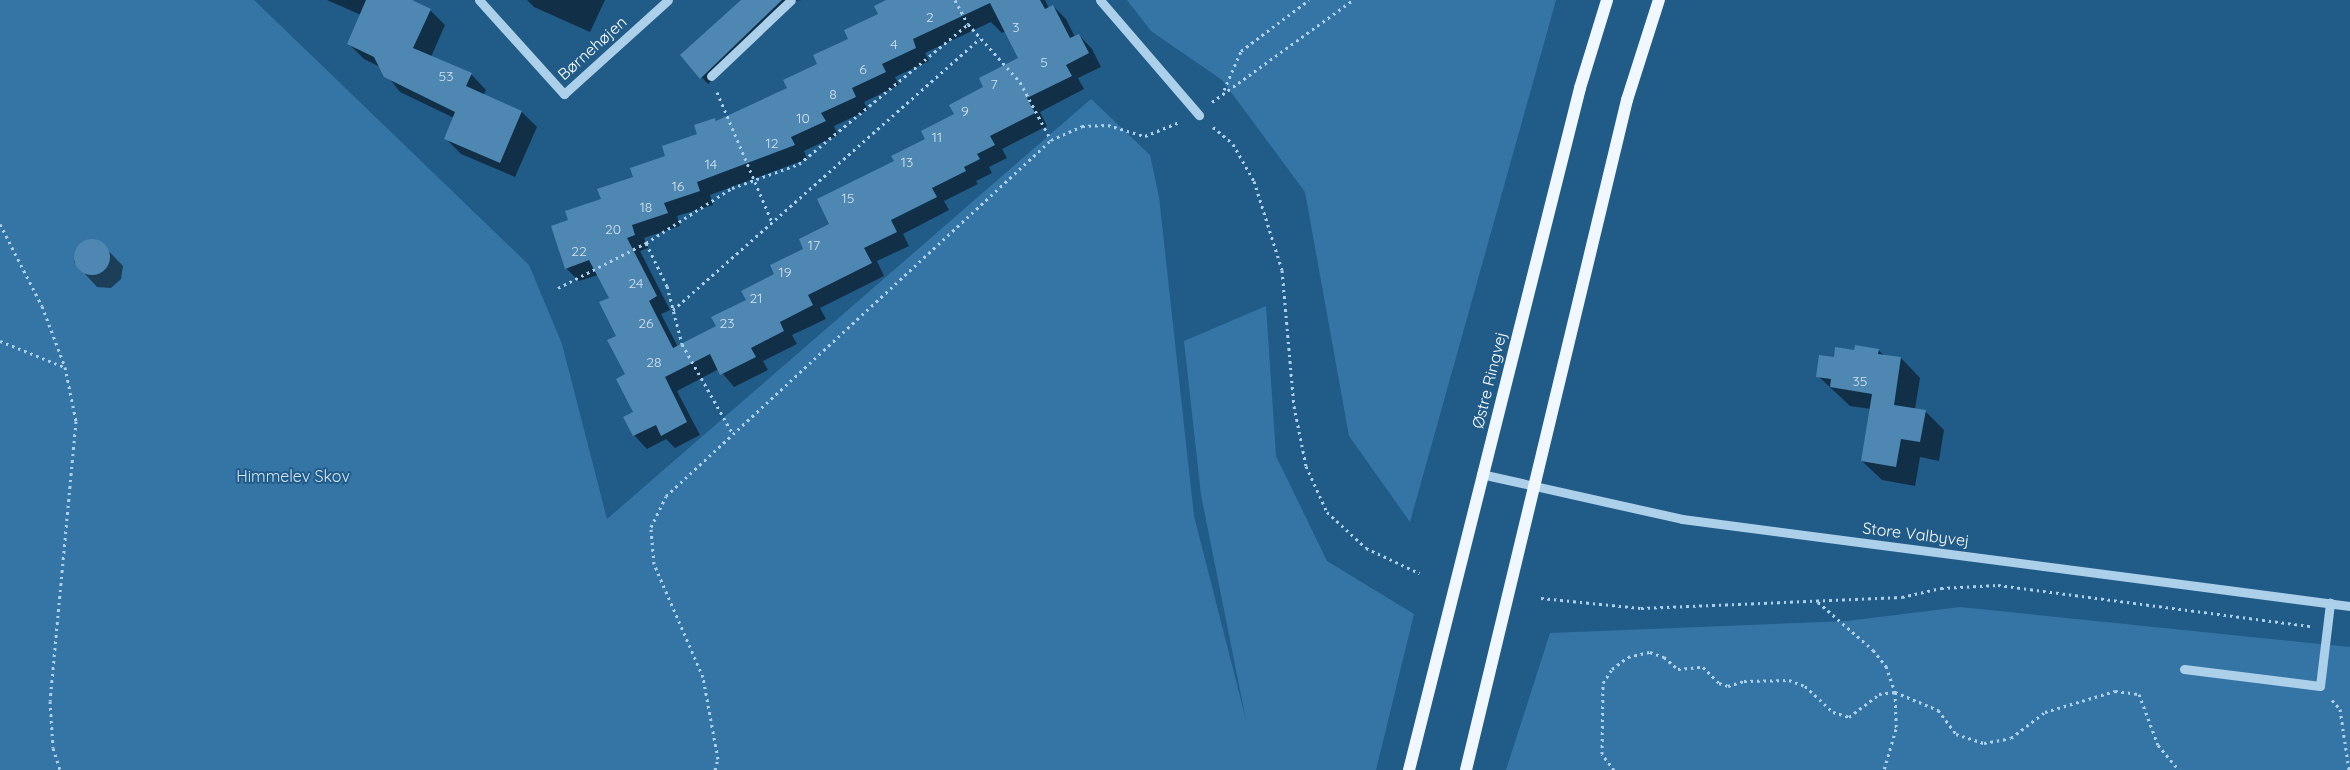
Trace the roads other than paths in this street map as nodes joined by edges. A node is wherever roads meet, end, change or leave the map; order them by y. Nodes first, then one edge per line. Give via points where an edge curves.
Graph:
1 (479, 0) edge
2 (668, 0) edge
3 (791, 0) edge
4 (1100, 0) edge
5 (1607, 0) edge
6 (1659, 0) edge
7 (711, 76) road end
8 (1199, 115) road end
9 (1481, 474) junction
10 (1532, 486) junction
11 (2330, 603) junction
12 (2350, 606) edge
13 (2184, 669) dead end
14 (1410, 770) edge
15 (1466, 770) edge

1 - 2 street, Børnehøjen via 564,94
3 - 7 street
4 - 8 street
5 - 9 main road, Østre Ringvej via 1580,88
6 - 10 main road via 1628,100
9 - 10 street, Store Valbyvej
9 - 14 main road, Østre Ringvej
10 - 11 street, Store Valbyvej via 1682,519
10 - 15 main road
11 - 12 street, Store Valbyvej
11 - 13 street via 2320,686

